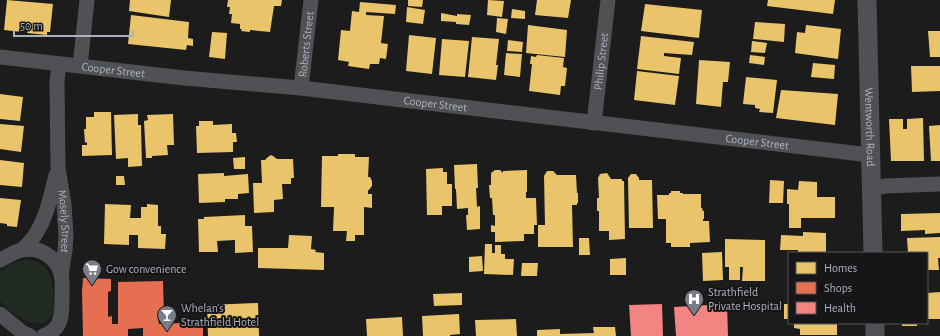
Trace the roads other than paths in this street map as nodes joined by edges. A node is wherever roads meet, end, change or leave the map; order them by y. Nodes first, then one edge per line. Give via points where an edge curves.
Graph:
1 (87, 0) edge
2 (311, 0) edge
3 (608, 0) edge
4 (867, 0) edge
5 (0, 57) edge
6 (59, 64) junction
7 (80, 66) junction
8 (301, 88) junction
9 (594, 123) junction
10 (870, 155) junction
11 (58, 168) junction
12 (940, 184) edge
13 (871, 188) junction
14 (23, 250) junction
15 (873, 252) edge
16 (0, 260) edge
17 (61, 275) junction
18 (0, 314) edge
19 (875, 324) edge
20 (59, 330) edge
21 (30, 336) edge
22 (43, 336) edge
23 (875, 336) edge

1 - 7 street
2 - 8 street, Roberts Street
3 - 9 street, Philip Street
4 - 10 street, Wentworth Road
5 - 6 street, Cooper Street
6 - 7 street, Cooper Street
6 - 11 street, Mosely Street
7 - 8 street, Cooper Street
8 - 9 street, Cooper Street
9 - 10 street, Cooper Street
10 - 13 street, Wentworth Road
11 - 14 street, Mosely Street via 43,220
11 - 17 street, Mosely Street via 66,236
12 - 13 street
13 - 15 street, Wentworth Road
14 - 16 street
14 - 17 street via 44,252 56,262
17 - 20 street, Mosely Street via 62,311
18 - 21 street
19 - 23 street
20 - 22 street via 55,329

